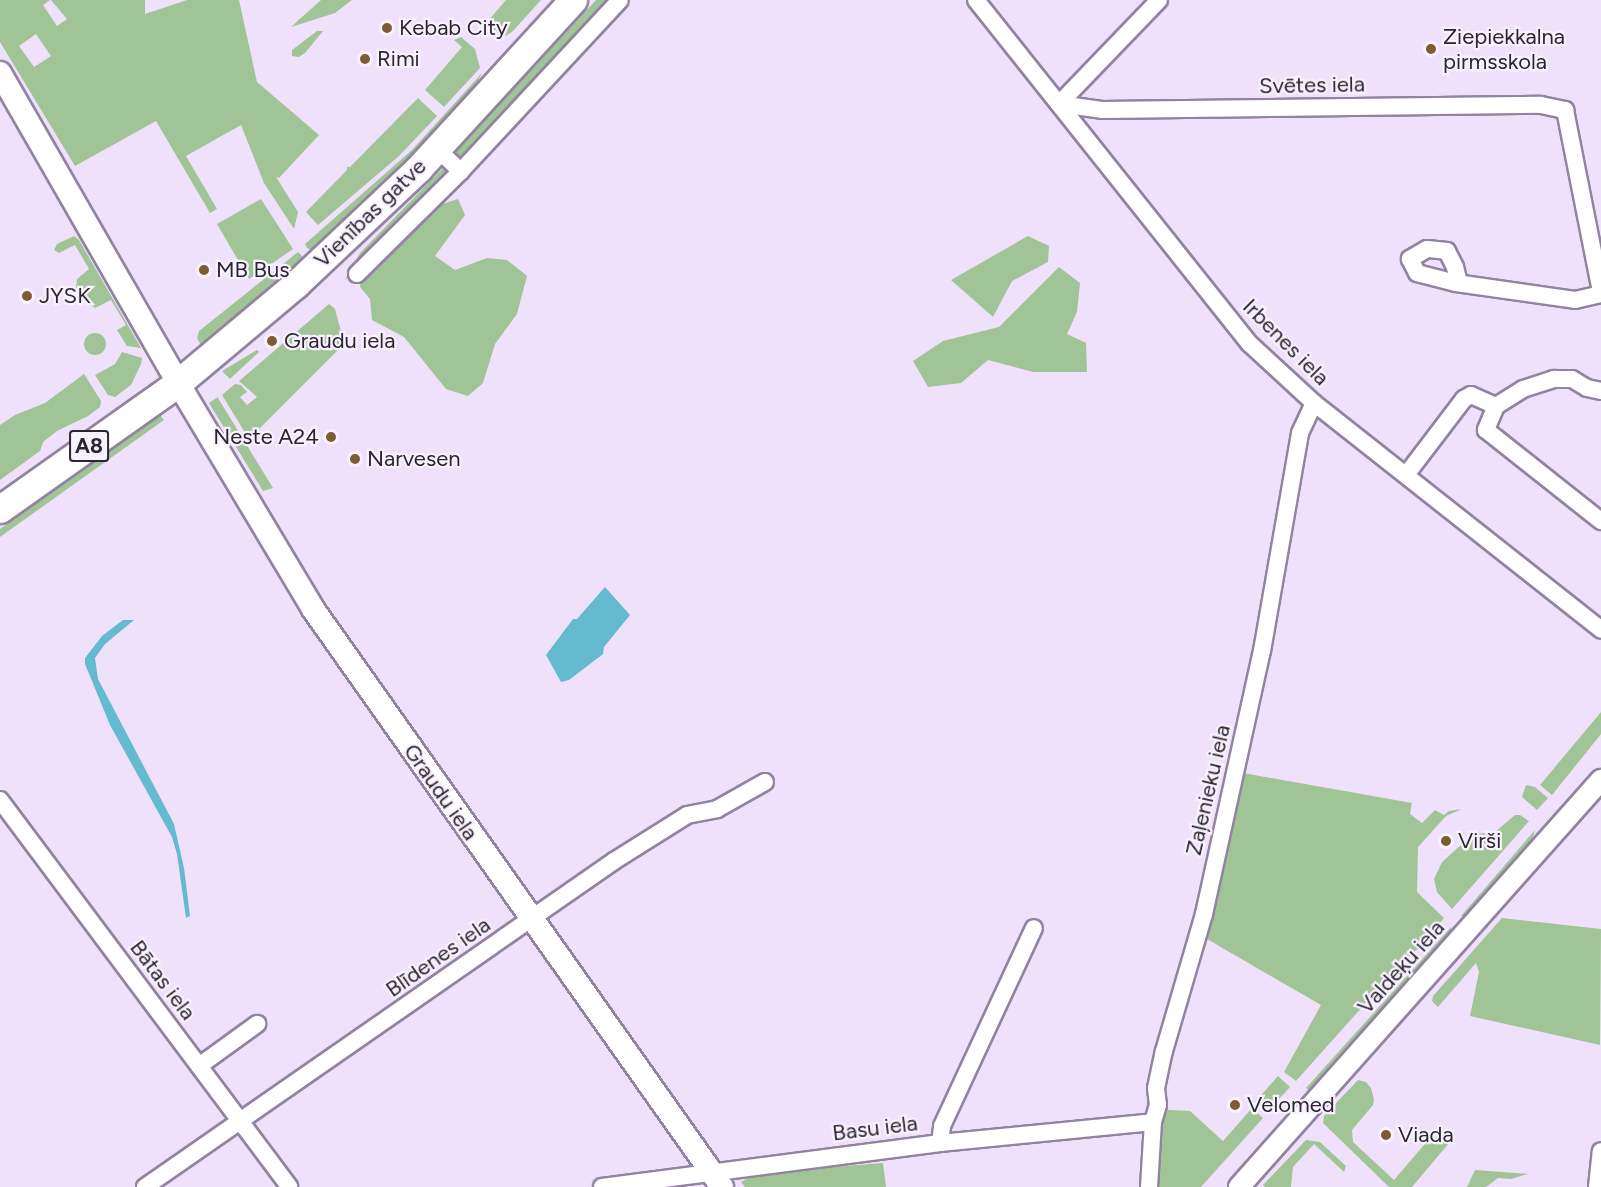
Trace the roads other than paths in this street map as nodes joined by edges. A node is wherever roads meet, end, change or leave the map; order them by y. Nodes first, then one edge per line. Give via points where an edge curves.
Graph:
1 (573, 0) edge
2 (620, 0) edge
3 (976, 0) edge
4 (1159, 0) edge
5 (0, 73) edge
6 (1059, 104) junction
7 (437, 149) junction
8 (462, 171) junction
9 (357, 274) dead end
10 (1459, 283) dead end
11 (1601, 293) edge
12 (178, 383) junction
13 (1601, 391) edge
14 (1314, 403) junction
15 (1496, 406) junction
16 (1406, 475) junction
17 (0, 509) edge
18 (1601, 521) edge
19 (1601, 630) edge
20 (1601, 780) edge
21 (765, 782) dead end
22 (2, 808) edge
23 (531, 920) junction
24 (1034, 928) dead end
25 (257, 1024) dead end
26 (199, 1066) junction
27 (241, 1122) junction
28 (1154, 1122) junction
29 (940, 1143) junction
30 (1601, 1151) edge
31 (716, 1179) edge
32 (146, 1187) edge
33 (288, 1187) edge
34 (602, 1187) edge
35 (1149, 1187) edge
36 (1239, 1187) edge
37 (1598, 1187) edge

1 - 7 highway, Vienības gatve / A8
2 - 8 street
3 - 6 street, Irbenes iela
4 - 6 street
5 - 12 main road, Graudu iela
6 - 11 street, Svētes iela via 1102,110 1541,105 1565,110
6 - 14 street, Irbenes iela via 1250,344
7 - 8 street
7 - 12 highway, Vienības gatve / A8 via 296,284
8 - 9 street
10 - 11 street via 1575,300
12 - 17 highway, Vienības gatve / A8
12 - 23 main road, Graudu iela via 313,609
13 - 15 street via 1572,379 1554,379 1523,389
14 - 16 street, Irbenes iela
14 - 28 street, Zaļenieku iela via 1300,433 1262,651 1204,914 1164,1051
15 - 16 street via 1479,396 1464,399
15 - 18 street via 1486,430
16 - 19 street, Irbenes iela
20 - 36 street, Valdeķu iela
21 - 23 street, Blīdenes iela via 717,809 687,815
22 - 26 street, Bātas iela
23 - 27 street, Blīdenes iela
23 - 31 main road, Graudu iela
24 - 29 street via 942,1126
25 - 26 street
26 - 27 street, Bātas iela
27 - 32 street, Blīdenes iela
27 - 33 street, Bātas iela
28 - 29 street, Basu iela
28 - 35 street, Zaļenieku iela
29 - 31 street, Basu iela
30 - 37 street
31 - 34 street, Basu iela

